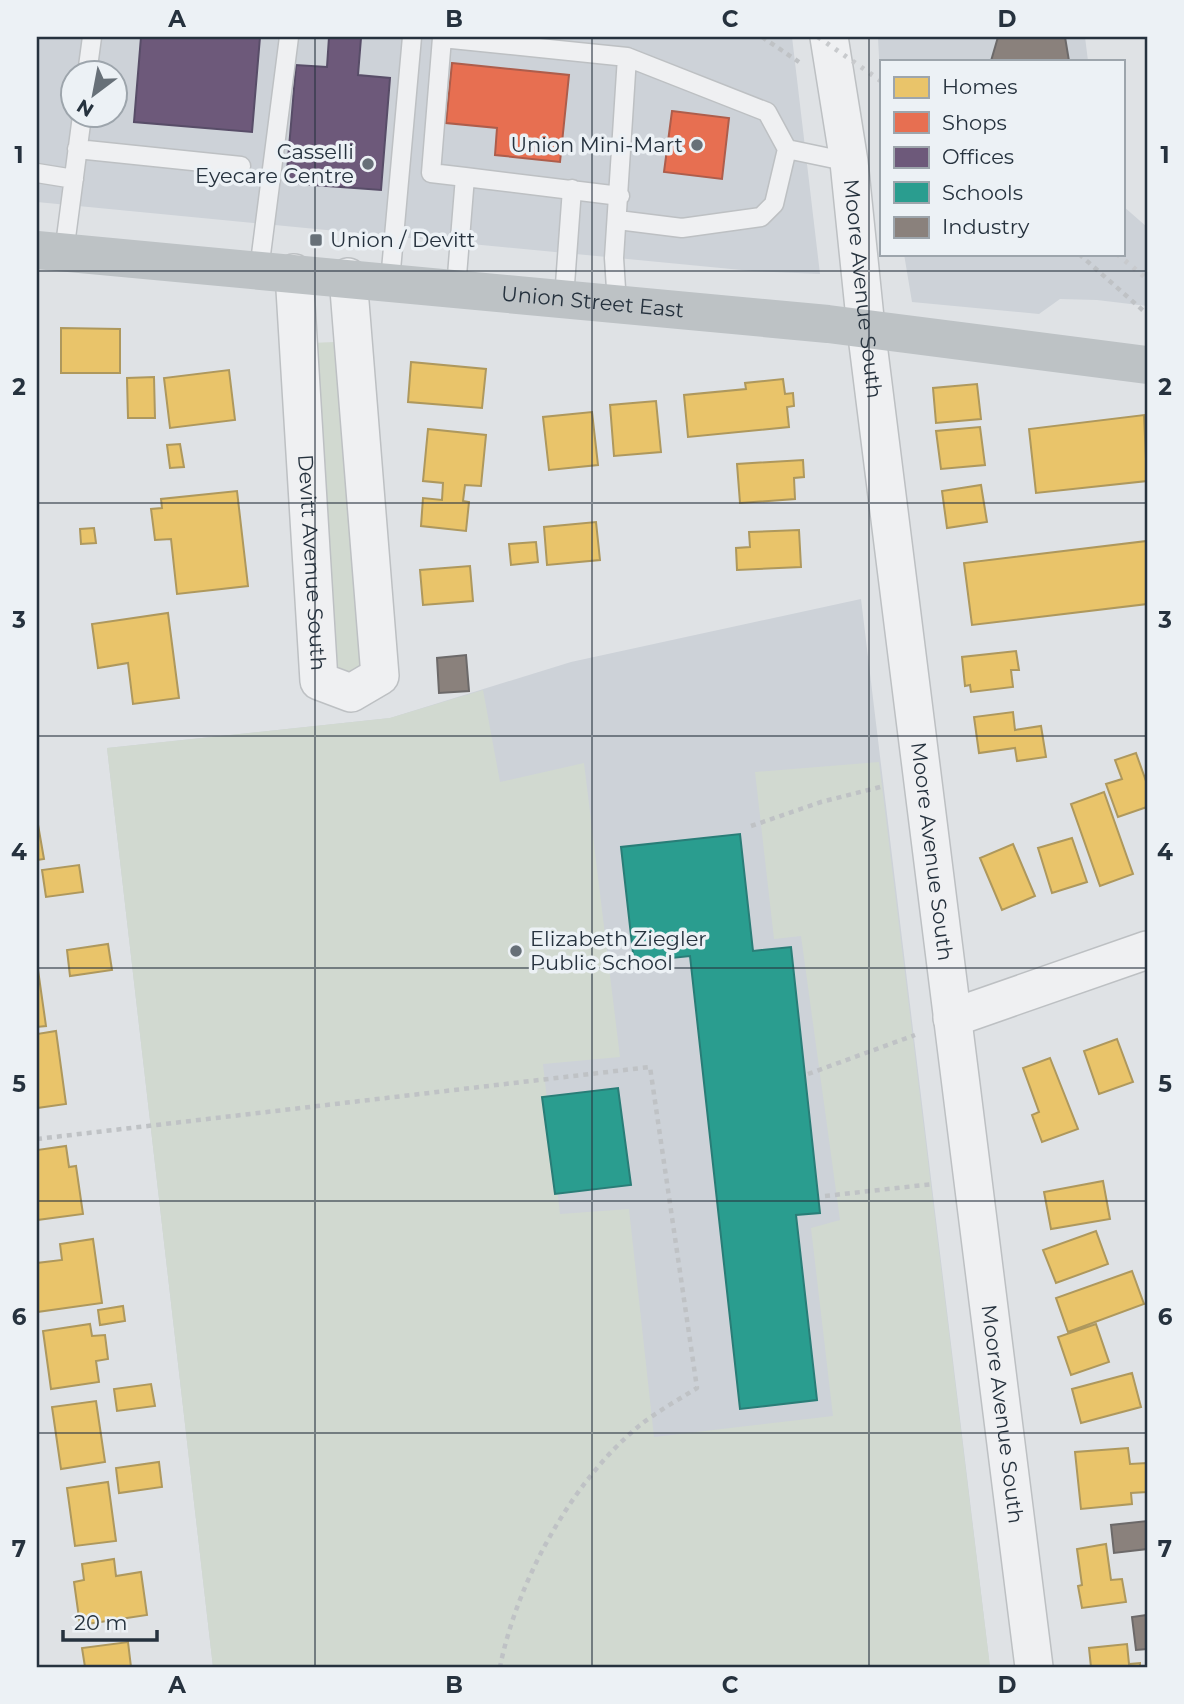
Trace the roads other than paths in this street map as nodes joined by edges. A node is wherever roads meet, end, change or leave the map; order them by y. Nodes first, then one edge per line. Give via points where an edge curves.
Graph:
1 (92, 37) edge
2 (289, 37) edge
3 (412, 37) edge
4 (442, 37) edge
5 (830, 37) edge
6 (627, 57) junction
7 (89, 60) edge
8 (80, 130) edge
9 (77, 149) junction
10 (787, 149) junction
11 (849, 162) junction
12 (241, 166) dead end
13 (37, 173) edge
14 (465, 177) junction
15 (74, 179) junction
16 (572, 189) junction
17 (620, 196) junction
18 (618, 219) junction
19 (50, 251) edge
20 (276, 271) junction
21 (348, 277) junction
22 (390, 281) junction
23 (456, 288) junction
24 (564, 298) junction
25 (617, 304) junction
26 (866, 328) junction
27 (1147, 365) edge
28 (1147, 950) edge
29 (952, 1018) junction
30 (1034, 1667) edge

1 - 7 lane
2 - 20 lane
3 - 22 lane
4 - 6 lane
4 - 14 lane via 431,173
5 - 11 street, Moore Avenue South
6 - 10 lane via 767,112
6 - 17 lane
8 - 9 lane
9 - 12 lane
9 - 15 lane
10 - 11 lane
10 - 18 lane via 774,204 761,217 682,228
11 - 26 street, Moore Avenue South
13 - 15 lane
14 - 16 lane
14 - 23 lane
15 - 19 lane
16 - 17 lane
16 - 24 lane
17 - 18 lane
18 - 25 lane via 614,258
19 - 20 street, Union Street East
20 - 21 street, Union Street East
20 - 21 street, Devitt Avenue South via 319,681 351,693 380,676
21 - 22 street, Union Street East
22 - 23 street, Union Street East
23 - 24 street, Union Street East
24 - 25 street, Union Street East
25 - 26 street, Union Street East
26 - 27 street, Union Street East
26 - 29 street, Moore Avenue South
28 - 29 street
29 - 30 street, Moore Avenue South

